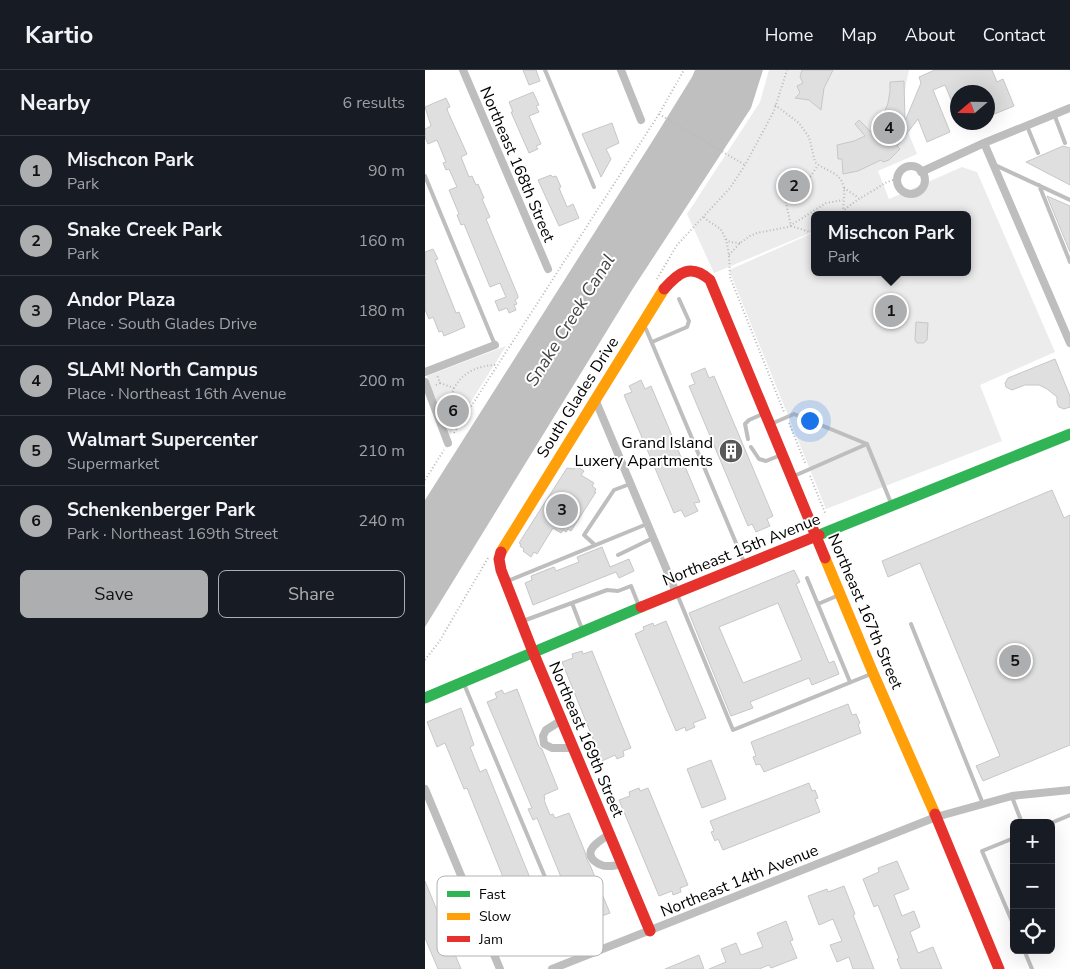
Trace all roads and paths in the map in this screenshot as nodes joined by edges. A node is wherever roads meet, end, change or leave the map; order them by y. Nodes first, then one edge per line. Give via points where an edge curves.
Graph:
1 (463, 70) edge
2 (545, 70) edge
3 (621, 70) edge
4 (684, 70) edge
5 (775, 105) dead end
6 (1070, 108) edge
7 (659, 114) junction
8 (1055, 114) junction
9 (641, 120) dead end
10 (1027, 126) junction
11 (984, 143) junction
12 (1065, 143) dead end
13 (1038, 153) dead end
14 (993, 164) junction
15 (745, 165) dead end
16 (818, 165) junction
17 (921, 172) junction
18 (425, 176) edge
19 (897, 179) junction
20 (1039, 185) junction
21 (594, 187) dead end
22 (844, 188) junction
23 (859, 198) junction
24 (844, 200) junction
25 (1070, 200) edge
26 (814, 211) edge
27 (843, 211) joint
28 (811, 213) edge
29 (703, 217) dead end
30 (791, 226) junction
31 (811, 232) edge
32 (725, 238) junction
33 (740, 242) junction
34 (729, 256) junction
35 (1070, 262) edge
36 (548, 269) dead end
37 (697, 270) joint
38 (679, 299) dead end
39 (640, 325) junction
40 (652, 342) junction
41 (1070, 343) edge
42 (495, 345) joint
43 (498, 365) junction
44 (425, 372) edge
45 (436, 373) dead end
46 (440, 383) junction
47 (428, 384) edge
48 (454, 388) junction
49 (595, 399) junction
50 (765, 413) junction
51 (786, 417) junction
52 (770, 424) junction
53 (457, 429) junction
54 (1070, 434) edge
55 (748, 439) dead end
56 (448, 443) junction
57 (867, 444) junction
58 (751, 447) dead end
59 (783, 454) junction
60 (808, 470) junction
61 (792, 477) junction
62 (425, 480) edge
63 (630, 484) junction
64 (892, 505) junction
65 (825, 515) dead end
66 (647, 524) junction
67 (817, 535) junction
68 (653, 538) junction
69 (595, 546) junction
70 (618, 555) dead end
71 (499, 558) joint
72 (745, 564) junction
73 (807, 578) dead end
74 (506, 582) junction
75 (676, 592) junction
76 (841, 594) junction
77 (572, 603) junction
78 (818, 604) junction
79 (639, 607) junction
80 (521, 621) junction
81 (911, 624) dead end
82 (583, 631) junction
83 (533, 652) junction
84 (873, 673) junction
85 (463, 682) junction
86 (850, 682) junction
87 (425, 698) edge
88 (562, 720) junction
89 (573, 748) junction
90 (425, 789) edge
91 (1070, 790) edge
92 (1012, 796) junction
93 (983, 804) junction
94 (1070, 815) edge
95 (936, 816) junction
96 (1021, 819) edge
97 (1055, 821) edge
98 (610, 834) junction
99 (1010, 840) edge
100 (622, 864) junction
101 (461, 876) edge
102 (545, 876) edge
103 (1010, 917) edge
104 (650, 931) junction
105 (603, 949) edge
106 (1026, 954) edge
107 (495, 956) edge
108 (584, 956) edge
109 (579, 958) joint
110 (569, 966) edge
111 (500, 969) edge
112 (552, 969) edge
113 (999, 969) edge
114 (1032, 969) edge

1 - 36 street, Northeast 168th Street
2 - 21 lane
3 - 9 street
4 - 7 path
5 - 16 path via 799,123 812,142 813,156
6 - 8 street
7 - 15 path
7 - 43 path
8 - 10 street
8 - 12 lane
10 - 11 street
10 - 13 lane
11 - 14 street
11 - 17 street
14 - 20 lane
14 - 41 street
16 - 22 path via 838,176
16 - 30 path via 811,176 794,185 787,194 786,211
17 - 19 street via 907,167
17 - 19 street via 923,187 915,194 900,189
18 - 42 lane
19 - 23 path via 885,181
20 - 25 lane
20 - 35 lane
22 - 23 path
22 - 24 path
23 - 27 path
24 - 26 path via 826,203
24 - 27 path
28 - 30 path
29 - 32 path via 719,228
30 - 31 path
30 - 33 path via 757,233
32 - 33 path via 730,242
32 - 34 path
33 - 34 path
34 - 51 path via 730,277
37 - 39 street, South Glades Drive via 678,275 668,284
37 - 50 street, Northeast 167th Street via 710,280
38 - 40 lane via 689,322 687,327
39 - 40 lane via 646,329
39 - 49 street, South Glades Drive
40 - 72 lane
42 - 44 street
43 - 48 path via 470,370
43 - 53 path
45 - 46 path
46 - 47 path
46 - 48 path
47 - 56 street
48 - 53 path via 450,405
49 - 63 street
49 - 71 street, South Glades Drive
50 - 52 street, Northeast 167th Street
50 - 55 lane via 745,424
51 - 52 lane
51 - 57 lane via 794,414
51 - 60 path
52 - 59 street, Northeast 167th Street
53 - 56 path
54 - 64 street, Northeast 15th Avenue
56 - 62 path
57 - 60 lane
57 - 64 lane
58 - 59 lane via 759,460 766,461
59 - 61 street, Northeast 167th Street
60 - 61 lane
60 - 65 path
61 - 67 street, Northeast 167th Street
63 - 66 street
63 - 69 lane via 614,490 584,535
64 - 67 street, Northeast 15th Avenue
66 - 68 street
66 - 69 lane
67 - 72 street, Northeast 15th Avenue
67 - 76 street, Northeast 167th Street
68 - 70 lane
68 - 75 street
69 - 74 lane
71 - 74 street, Northeast 169th Street
72 - 75 street, Northeast 15th Avenue
73 - 78 lane
74 - 80 street, Northeast 169th Street
75 - 79 street, Northeast 15th Avenue
75 - 86 lane via 733,730
76 - 78 lane
76 - 84 street, Northeast 167th Street
77 - 79 lane via 607,590 631,586
77 - 80 lane
77 - 82 lane
78 - 86 lane
79 - 82 street, Northeast 15th Avenue
80 - 83 street, Northeast 169th Street
81 - 93 lane
82 - 83 street, Northeast 15th Avenue
83 - 85 street, Northeast 15th Avenue
83 - 88 street, Northeast 169th Street
84 - 86 lane
84 - 95 street, Northeast 167th Street
85 - 87 street, Northeast 15th Avenue
85 - 102 lane
88 - 89 street, Northeast 169th Street
88 - 89 street via 547,730 543,736 544,744 553,748
89 - 98 street, Northeast 169th Street
90 - 101 street
91 - 92 street, Northeast 14th Avenue
92 - 93 street, Northeast 14th Avenue
92 - 96 lane
93 - 95 street, Northeast 14th Avenue
94 - 97 lane
95 - 104 street, Northeast 14th Avenue
95 - 113 street, Northeast 167th Street
98 - 100 street, Northeast 169th Street
98 - 100 street via 593,847 591,858 601,865
99 - 103 lane via 982,851
100 - 104 street, Northeast 169th Street
104 - 105 street, Northeast 14th Avenue
106 - 114 lane
107 - 111 street
108 - 109 street, Northeast 14th Avenue
109 - 110 street, Northeast 14th Avenue
110 - 112 street, Northeast 14th Avenue

